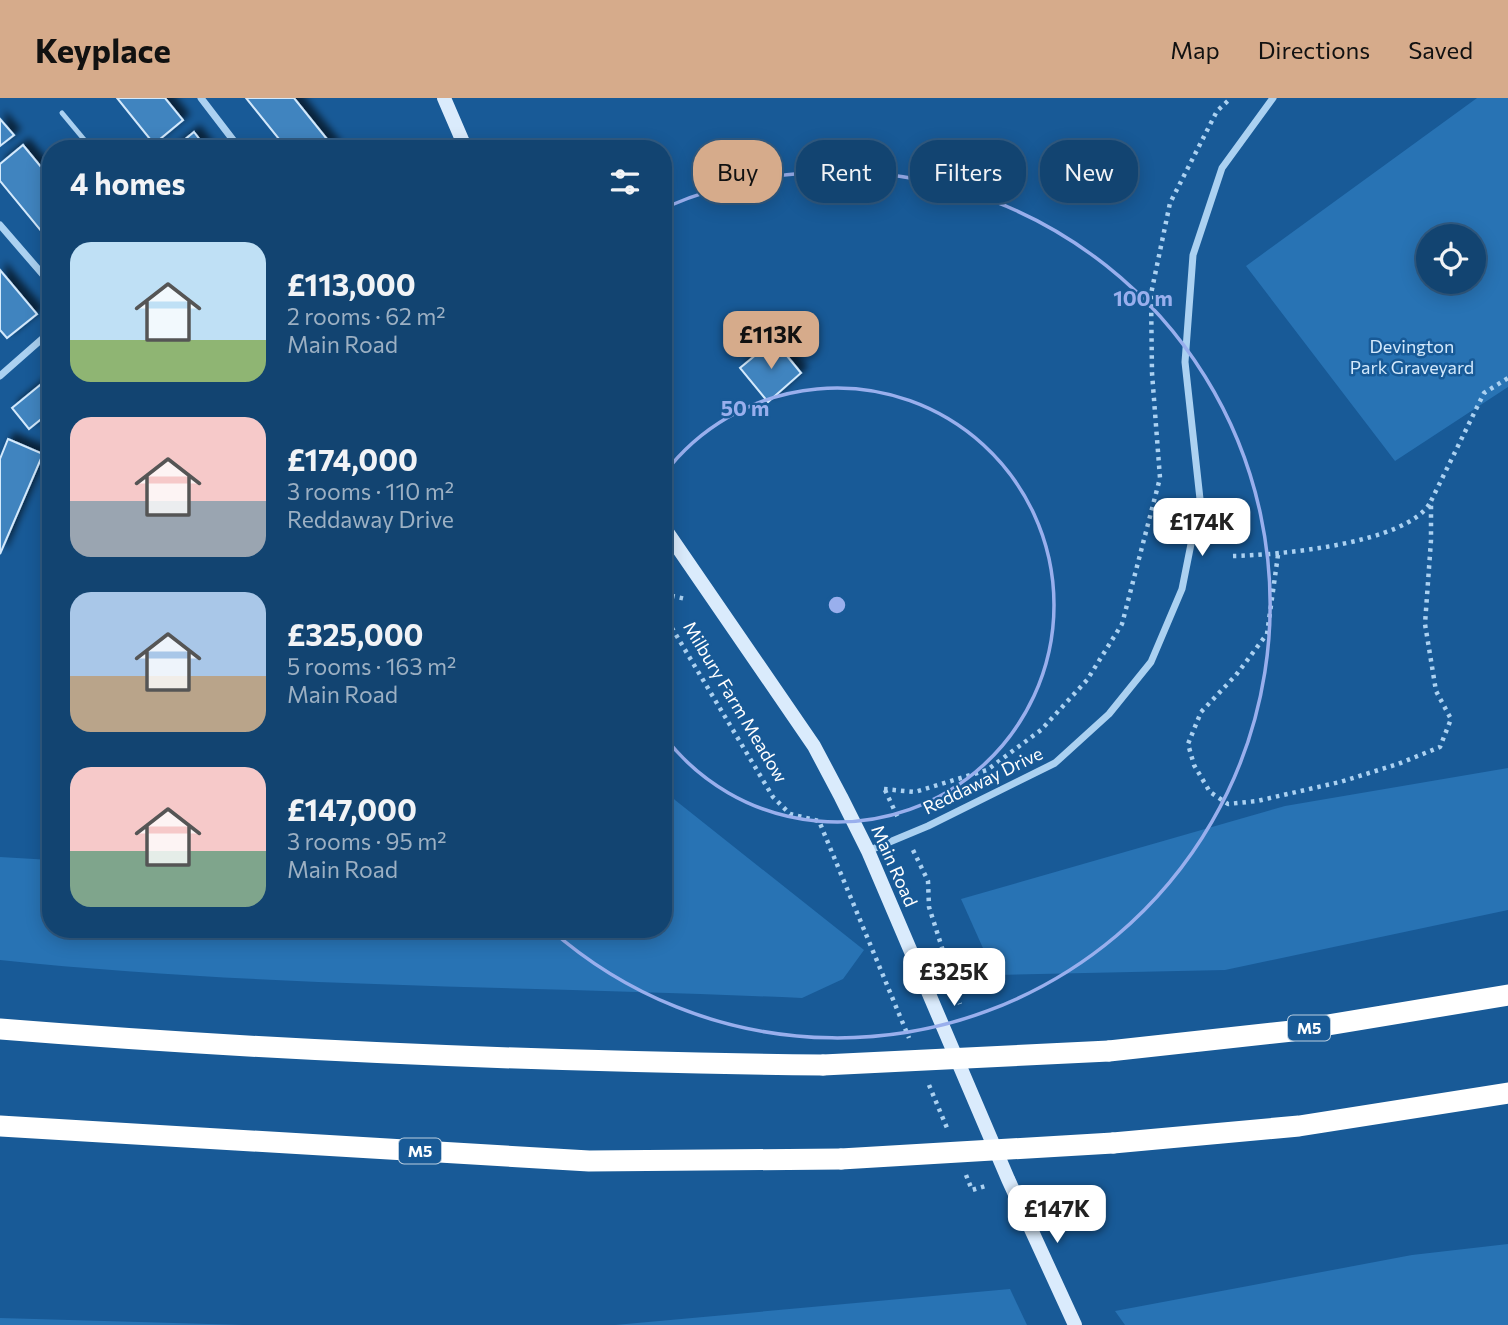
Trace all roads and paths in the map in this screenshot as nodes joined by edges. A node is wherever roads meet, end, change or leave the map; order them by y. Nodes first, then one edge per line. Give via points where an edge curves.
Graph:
1 (201, 98) edge
2 (444, 98) edge
3 (1231, 98) edge
4 (1273, 98) edge
5 (62, 113) dead end
6 (84, 140) edge
7 (233, 140) edge
8 (459, 140) edge
9 (0, 225) edge
10 (42, 274) edge
11 (42, 339) edge
12 (0, 376) edge
13 (1508, 378) edge
14 (1431, 501) junction
15 (672, 539) edge
16 (1278, 555) junction
17 (1233, 556) dead end
18 (672, 628) edge
19 (906, 835) junction
20 (868, 851) junction
21 (1508, 995) edge
22 (961, 1009) dead end
23 (0, 1029) edge
24 (914, 1050) dead end
25 (925, 1075) dead end
26 (1508, 1093) edge
27 (0, 1126) edge
28 (951, 1139) dead end
29 (962, 1164) dead end
30 (1008, 1179) junction
31 (1075, 1325) edge

1 - 7 street
2 - 8 street
3 - 19 path via 1217,111 1167,216 1151,294 1160,478 1122,624 1087,680 1041,730 987,770 915,792 884,789
4 - 19 street, Reddaway Drive via 1222,168 1194,255 1185,362 1200,499 1182,589 1151,662 1109,714 1055,763
5 - 6 lane
9 - 10 street
11 - 12 street
13 - 14 path via 1484,393
14 - 16 path via 1406,525 1339,545
14 - 16 path via 1425,625 1436,691 1451,719 1440,747 1340,782 1228,804 1210,792 1188,744 1201,712 1267,634
15 - 20 street, Main Road via 814,746
16 - 17 path
18 - 24 path, Milbury Farm Meadow via 773,797 790,814 819,821
19 - 20 street, Reddaway Drive
19 - 22 path via 928,881 929,907
20 - 30 street, Main Road
21 - 23 highway, M5, bridge via 1292,1031 1109,1051 823,1065 477,1058
25 - 28 path
26 - 27 highway, M5, bridge via 1298,1126 1113,1143 841,1159 589,1161
29 - 30 path via 972,1190
30 - 31 street, Main Road

